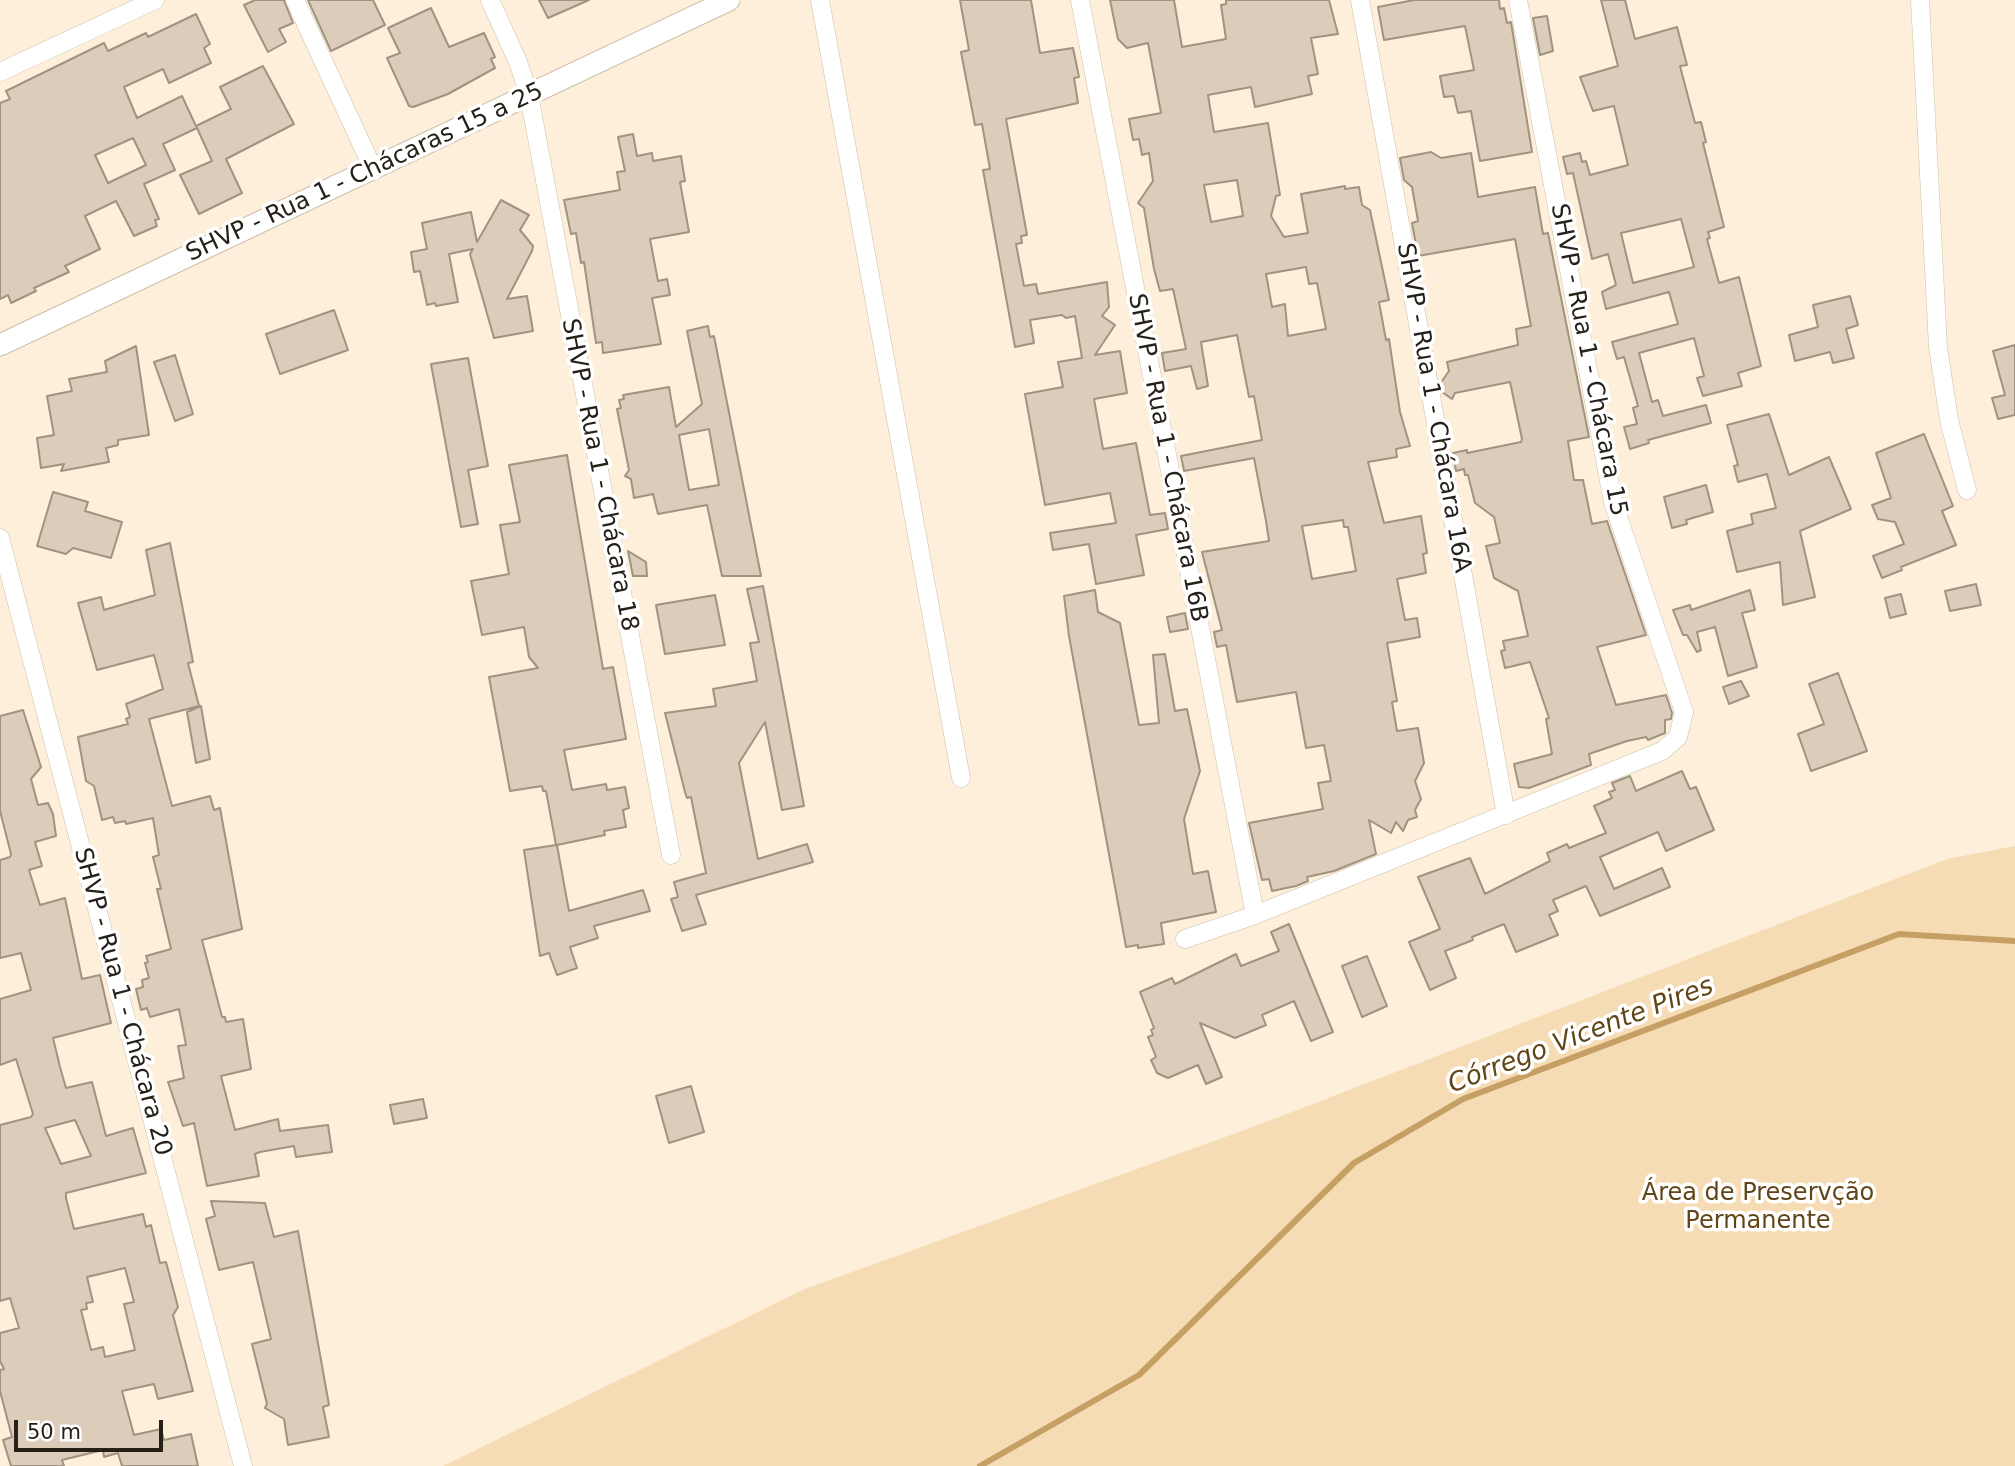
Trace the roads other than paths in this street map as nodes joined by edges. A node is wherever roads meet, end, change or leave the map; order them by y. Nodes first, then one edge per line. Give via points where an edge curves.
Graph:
1 (155, 0) edge
2 (295, 0) edge
3 (490, 0) edge
4 (729, 0) edge
5 (820, 0) edge
6 (1080, 0) edge
7 (1360, 0) edge
8 (1518, 0) edge
9 (1920, 0) edge
10 (0, 72) edge
11 (529, 95) junction
12 (374, 171) junction
13 (0, 345) edge
14 (1967, 490) dead end
15 (0, 538) edge
16 (961, 778) dead end
17 (1506, 815) junction
18 (671, 855) dead end
19 (1255, 915) junction
20 (1185, 939) dead end
21 (243, 1466) edge

1 - 10 street
2 - 12 street
3 - 11 street, SHVP - Rua 1 - Chácara 18
4 - 11 street, SHVP - Rua 1 - Chácaras 15 a 25
5 - 16 street
6 - 19 street, SHVP - Rua 1 - Chácara 16B
7 - 17 street, SHVP - Rua 1 - Chácara 16A
8 - 17 street, SHVP - Rua 1 - Chácara 15 via 1613,502 1684,712 1678,737 1662,751
9 - 14 street via 1938,347 1948,420
11 - 12 street, SHVP - Rua 1 - Chácaras 15 a 25
11 - 18 street, SHVP - Rua 1 - Chácara 18
12 - 13 street, SHVP - Rua 1 - Chácaras 15 a 25
15 - 21 street, SHVP - Rua 1 - Chácara 20
17 - 19 street
19 - 20 street

